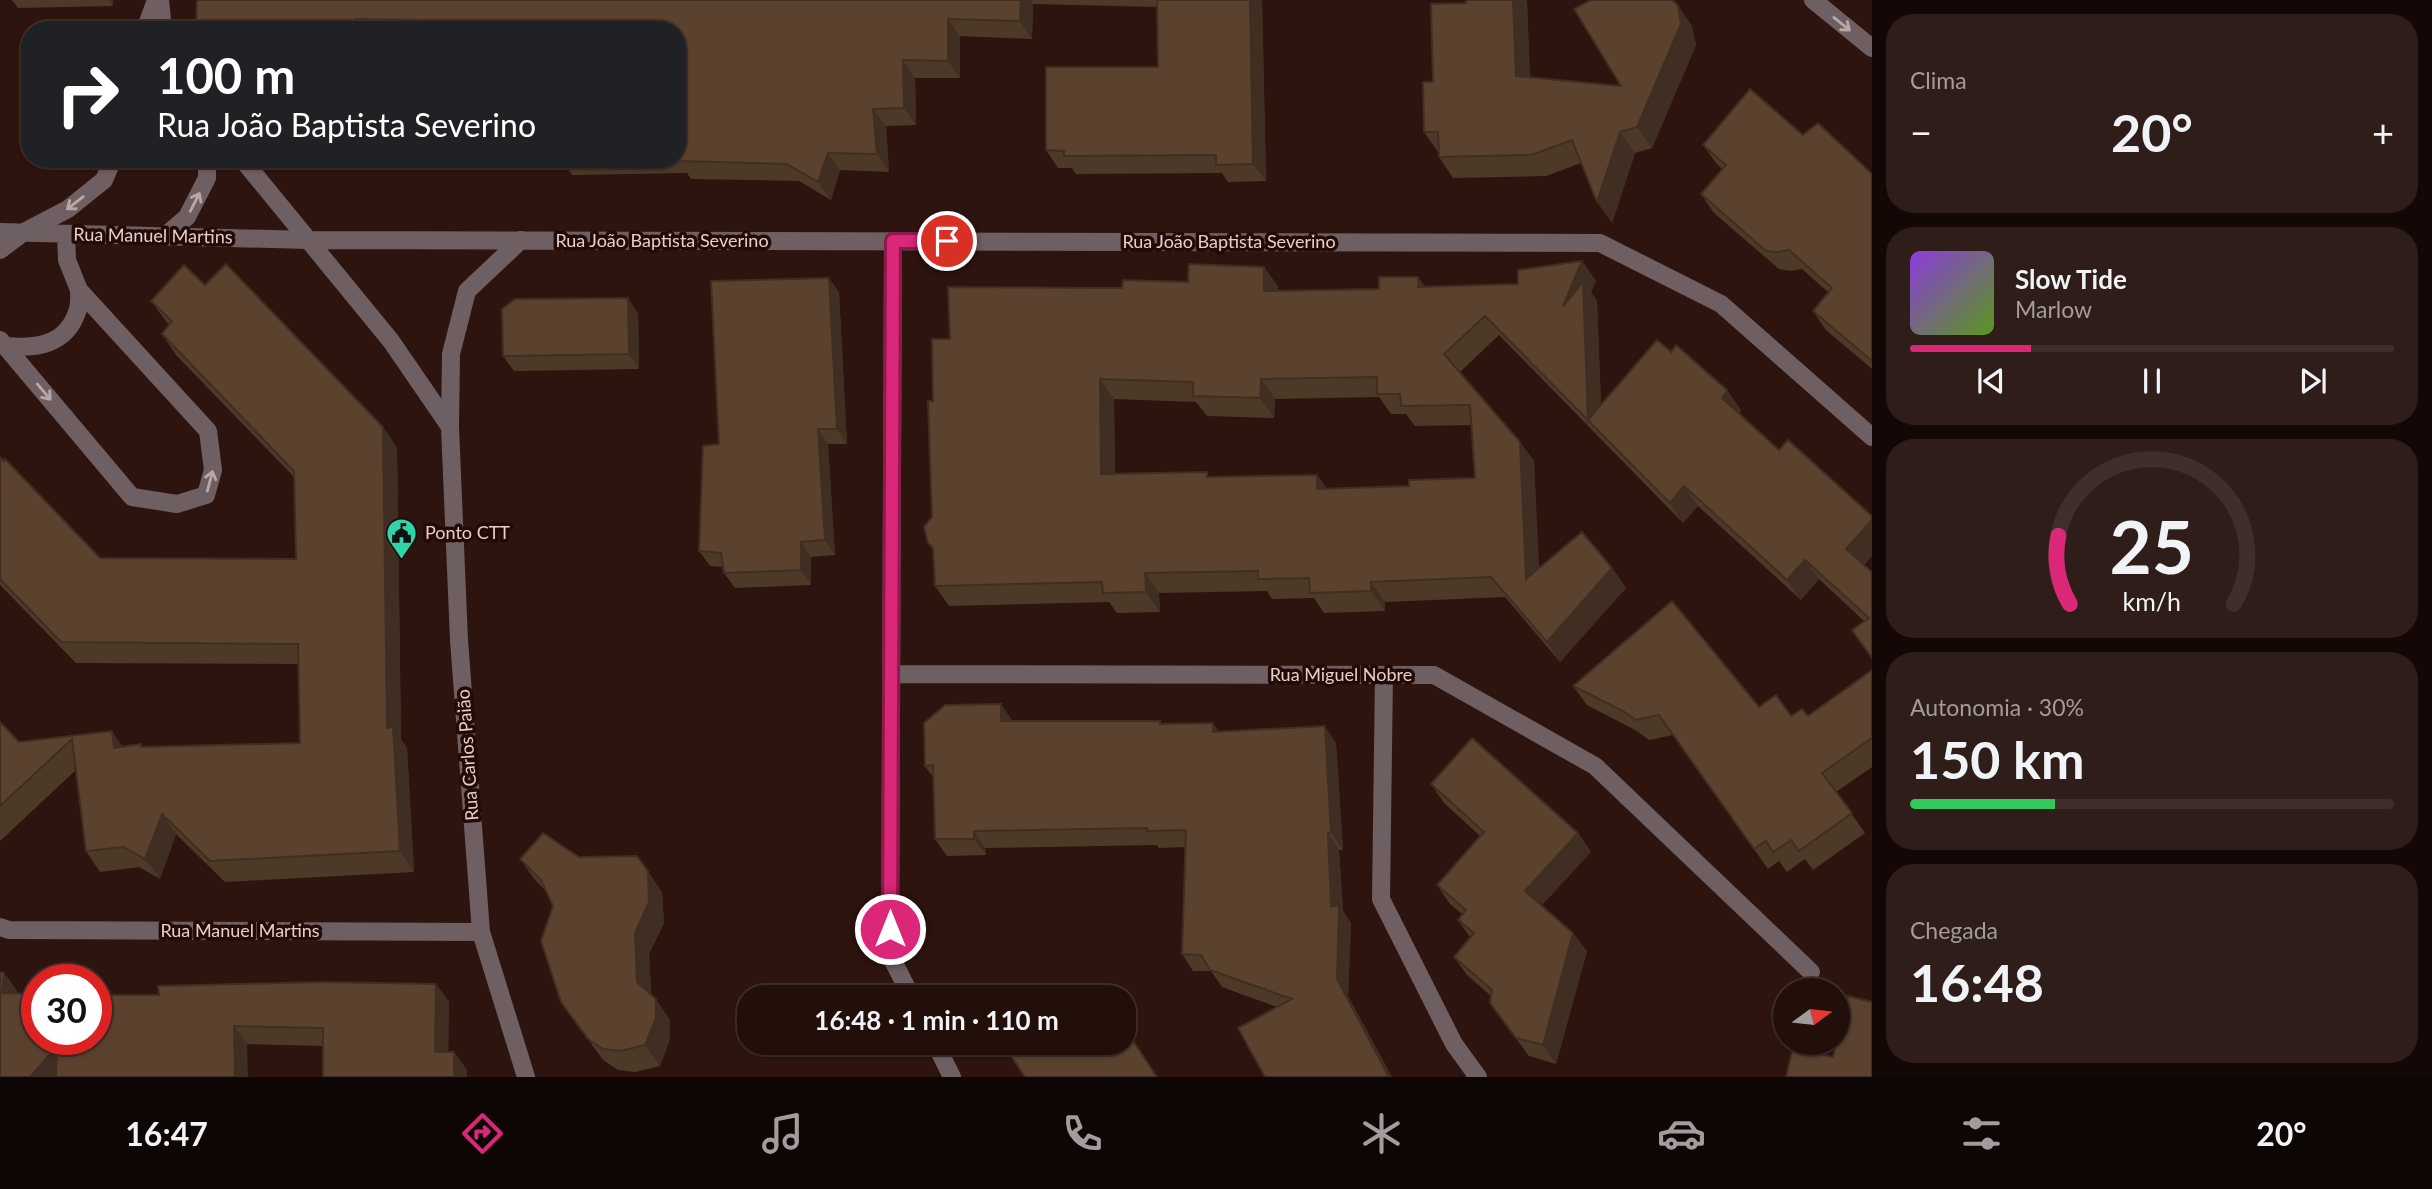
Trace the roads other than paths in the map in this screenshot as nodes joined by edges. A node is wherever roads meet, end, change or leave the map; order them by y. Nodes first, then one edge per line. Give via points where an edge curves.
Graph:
1 (158, 0) edge
2 (1813, 0) edge
3 (149, 21) edge
4 (162, 21) edge
5 (1872, 48) edge
6 (109, 168) edge
7 (207, 168) edge
8 (249, 168) edge
9 (0, 232) edge
10 (24, 232) junction
11 (66, 234) junction
12 (165, 236) junction
13 (307, 240) junction
14 (521, 240) junction
15 (893, 241) junction
16 (0, 250) edge
17 (79, 289) junction
18 (2, 343) edge
19 (450, 426) junction
20 (1872, 437) edge
21 (891, 674) junction
22 (1384, 675) junction
23 (0, 927) edge
24 (481, 932) junction
25 (1811, 972) dead end
26 (905, 985) edge
27 (941, 1055) edge
28 (526, 1077) edge
29 (952, 1077) edge
30 (1478, 1077) edge

1 - 3 street
1 - 4 street
2 -> 5 street
6 -> 10 street via 104,180 68,209
12 -> 7 street via 187,217 207,178
8 - 13 street
9 - 10 street, Rua Manuel Martins
10 - 11 street, Rua Manuel Martins
10 - 16 street
11 - 12 street, Rua Manuel Martins
11 - 17 street via 66,260
12 - 13 street, Rua Manuel Martins
13 - 14 street, Rua Manuel Martins
13 - 19 street via 391,341
14 - 15 street, Rua João Baptista Severino
14 - 19 street, Rua Carlos Paião via 467,291 451,354
15 - 20 street, Rua João Baptista Severino via 1600,243 1721,304
15 - 21 street
17 - 18 street via 78,311 61,338 30,349
18 -> 17 street via 132,497 177,504 206,495 213,470 208,431
19 - 24 street, Rua Carlos Paião via 459,640
21 - 22 street, Rua Miguel Nobre
21 - 26 street via 890,955
22 - 25 street, Rua Miguel Nobre via 1434,675 1595,766
22 - 30 street via 1381,899 1454,1044
23 - 24 street, Rua Manuel Martins
24 - 28 street, Rua Carlos Paião
27 - 29 street

